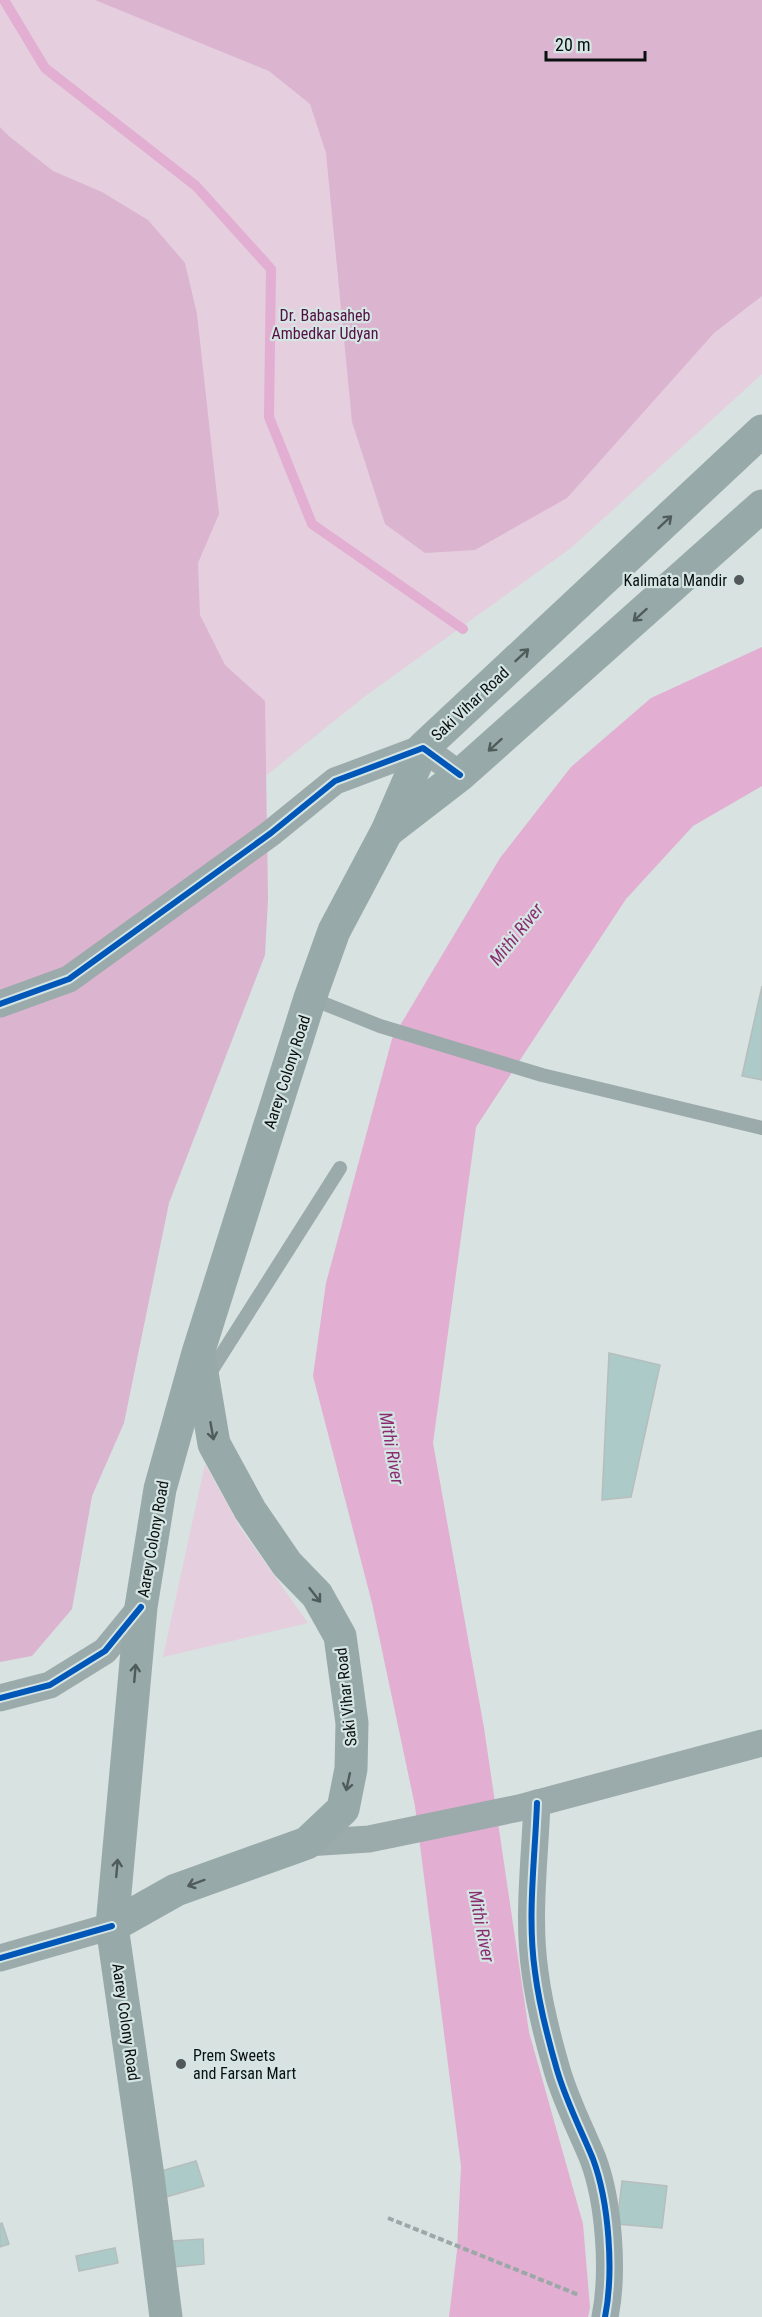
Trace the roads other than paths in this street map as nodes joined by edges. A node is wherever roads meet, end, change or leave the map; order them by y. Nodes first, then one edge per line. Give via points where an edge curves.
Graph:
1 (762, 431) edge
2 (762, 506) edge
3 (423, 748) junction
4 (460, 776) junction
5 (387, 831) junction
6 (310, 998) junction
7 (0, 1004) edge
8 (762, 1128) edge
9 (340, 1168) dead end
10 (201, 1368) junction
11 (141, 1607) junction
12 (0, 1698) edge
13 (762, 1743) edge
14 (528, 1805) junction
15 (307, 1843) junction
16 (112, 1926) junction
17 (0, 1958) edge
18 (165, 2317) edge
19 (604, 2317) edge

3 -> 1 main road, Saki Vihar Road
2 -> 4 main road
3 - 4 street
3 - 5 main road, Saki Vihar Road
3 - 7 street via 335,781 69,979
4 - 5 main road
5 - 6 main road, Aarey Colony Road via 334,931
6 - 8 lane via 380,1026 542,1075
6 - 10 main road, Aarey Colony Road
9 - 10 lane
10 - 11 main road, Aarey Colony Road via 160,1489
10 -> 15 main road, Saki Vihar Road via 214,1444 250,1510 287,1564 317,1595 340,1636 352,1724 351,1769 343,1809
11 - 12 street via 105,1651 50,1685
16 -> 11 main road, Aarey Colony Road
13 - 14 street
14 - 15 street via 369,1839
14 - 19 street via 535,1972 557,2071 593,2161 607,2218 610,2292
15 -> 16 main road, Saki Vihar Road via 176,1890
16 - 17 street, Saki Vihar Road
16 - 18 main road, Aarey Colony Road

